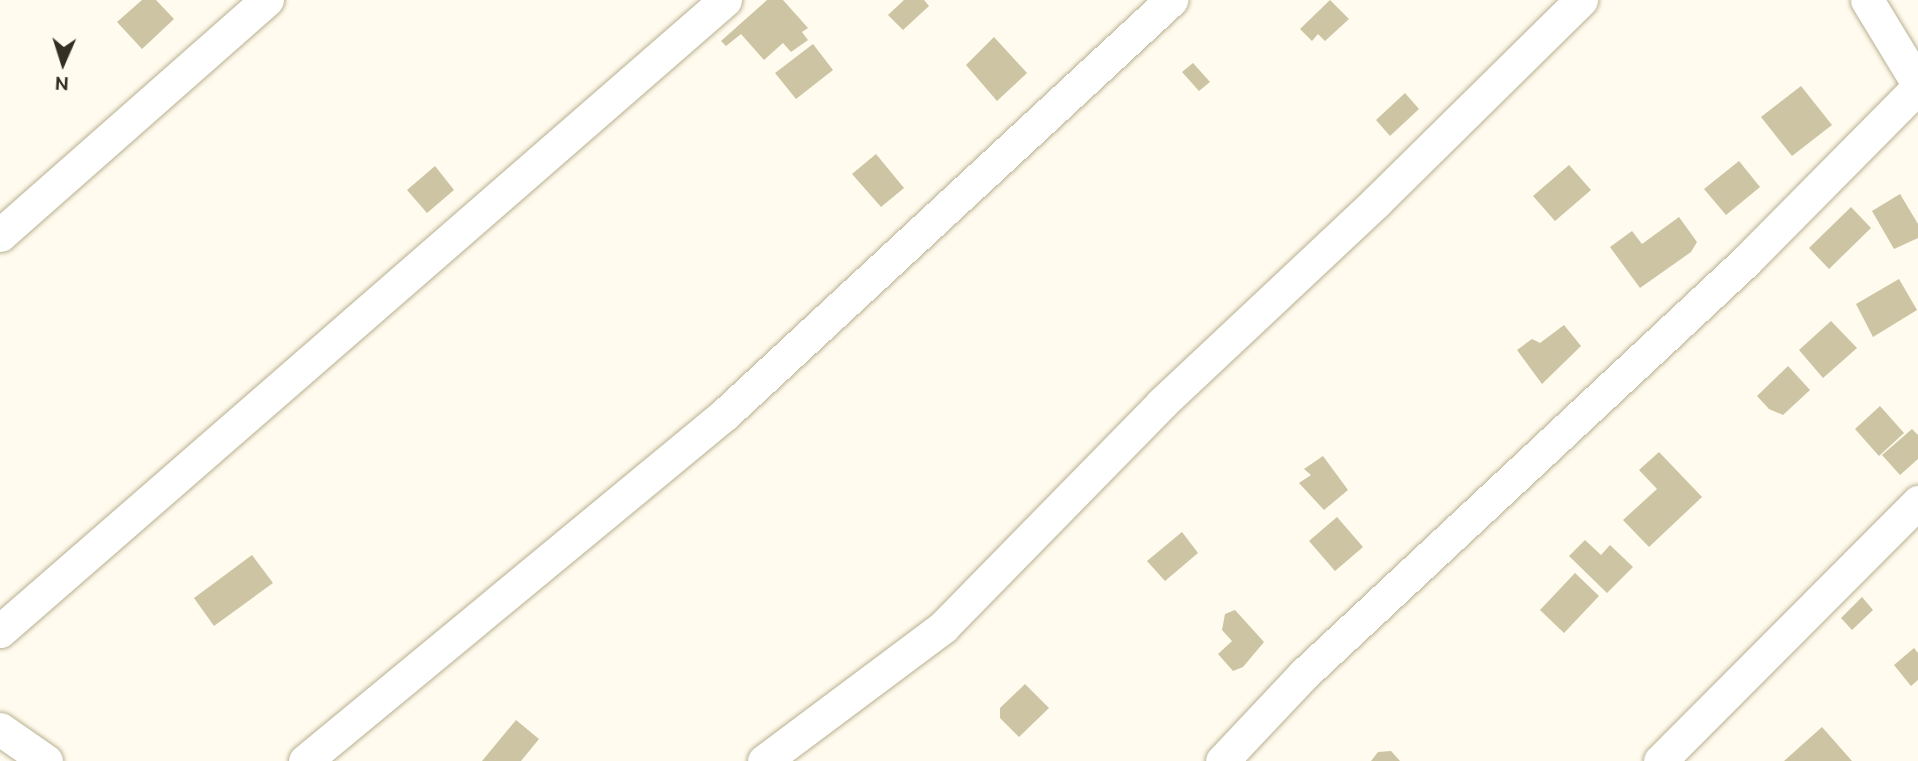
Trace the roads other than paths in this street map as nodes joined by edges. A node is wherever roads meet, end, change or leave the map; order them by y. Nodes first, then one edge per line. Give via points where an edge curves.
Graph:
1 (267, 0) edge
2 (725, 0) edge
3 (1171, 0) edge
4 (1581, 0) edge
5 (1867, 0) edge
6 (1918, 85) edge
7 (0, 235) edge
8 (1918, 502) edge
9 (0, 631) edge
10 (0, 729) edge
11 (46, 761) edge
12 (305, 761) edge
13 (764, 761) edge
14 (1222, 761) edge
15 (1660, 761) edge

1 - 7 street
2 - 9 street
3 - 12 street via 725,414
4 - 13 street via 1161,404 943,627
5 - 6 street
6 - 14 street via 1745,262 1303,675
8 - 15 street
10 - 11 street

